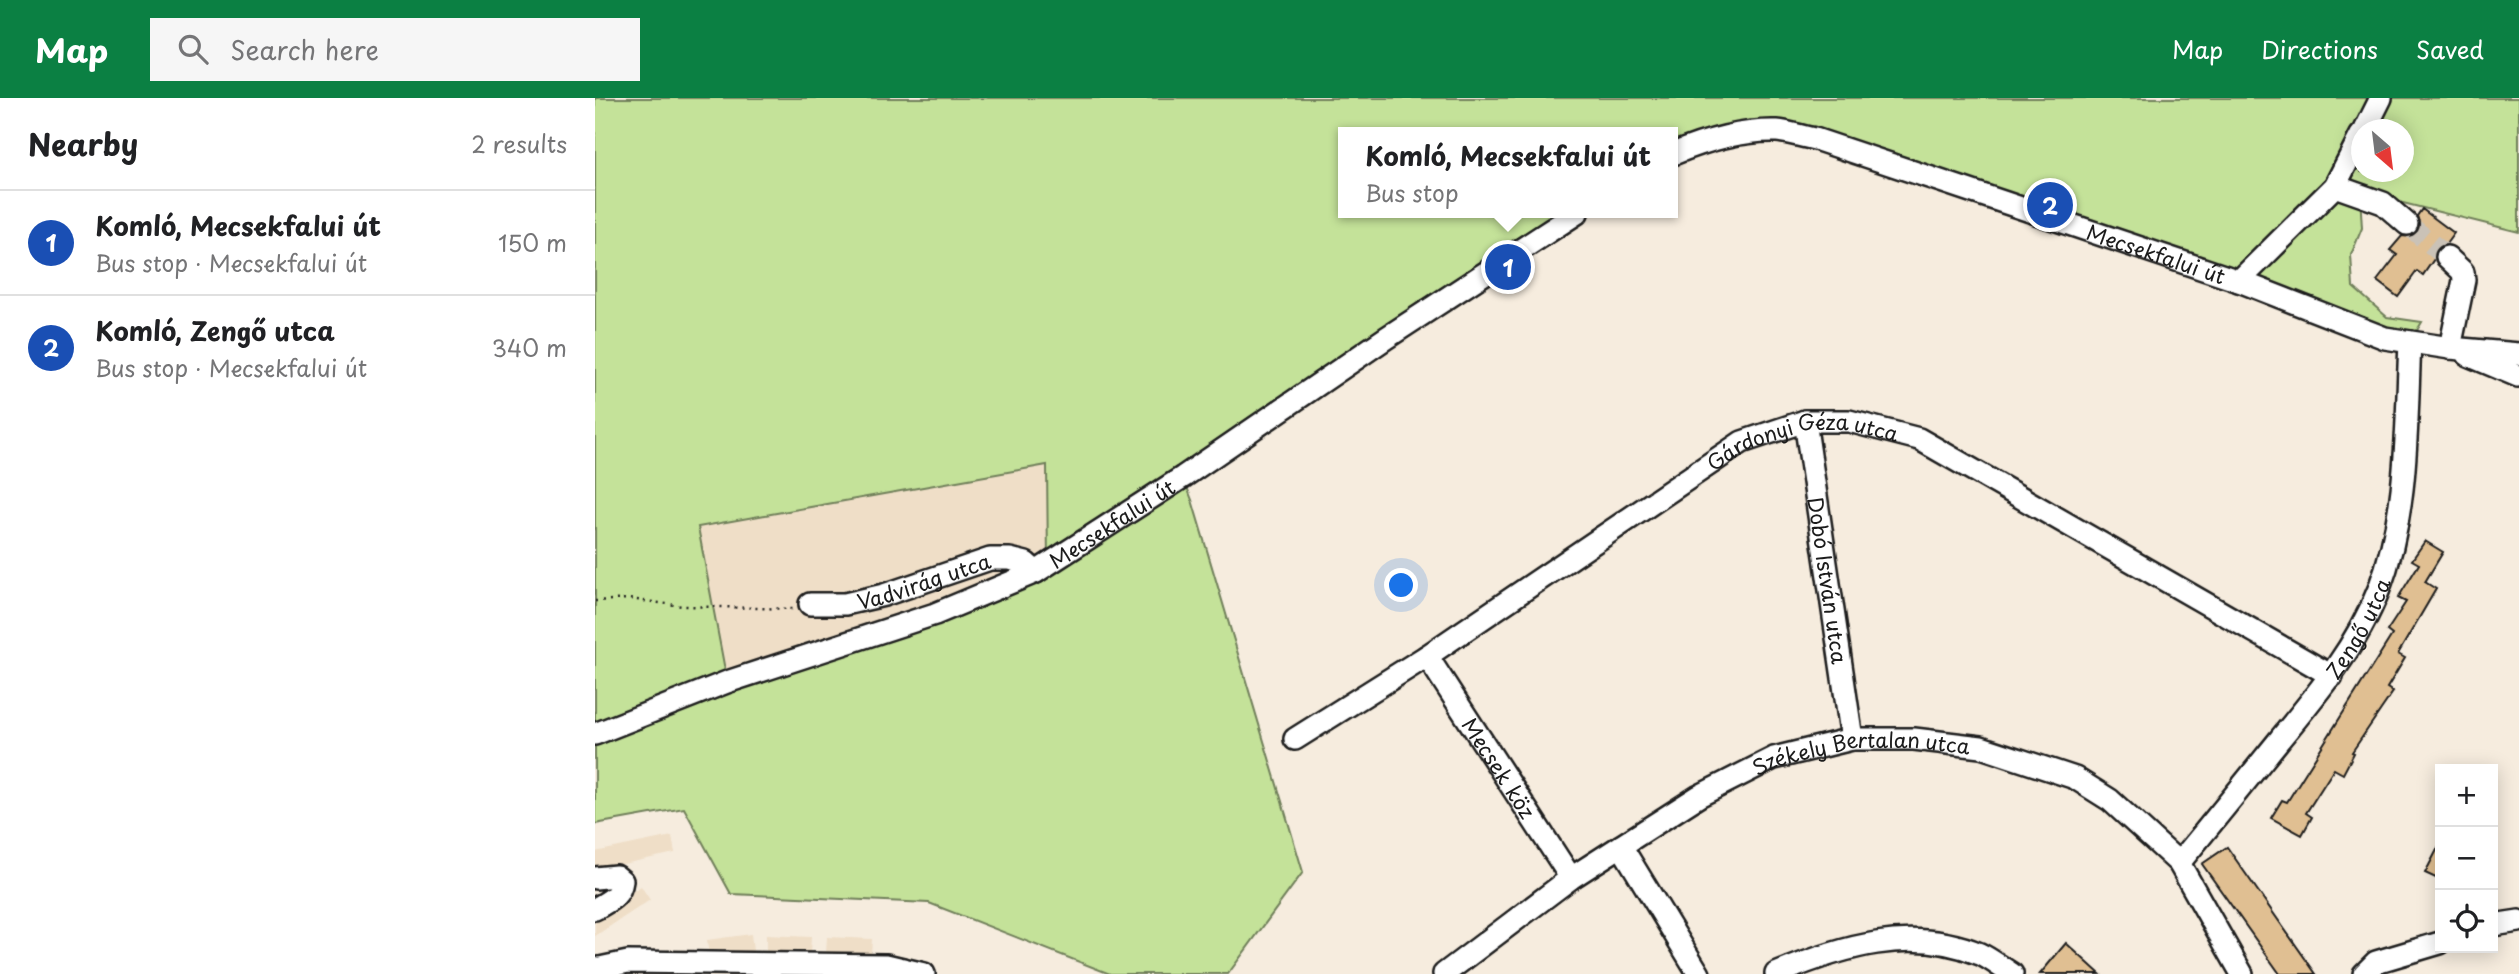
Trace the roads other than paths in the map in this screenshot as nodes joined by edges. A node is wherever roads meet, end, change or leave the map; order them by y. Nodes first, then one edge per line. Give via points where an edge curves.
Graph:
1 (2381, 98) edge
2 (2370, 119) edge
3 (1678, 152) edge
4 (2351, 155) edge
5 (2335, 186) junction
6 (1569, 218) edge
7 (2407, 224) tunnel mouth
8 (2447, 257) tunnel mouth
9 (2238, 281) junction
10 (2410, 342) junction
11 (2450, 348) junction
12 (2519, 355) edge
13 (2519, 377) edge
14 (1805, 421) junction
15 (1036, 572) junction
16 (810, 604) road end
17 (1427, 656) junction
18 (2332, 676) junction
19 (595, 734) edge
20 (1295, 739) dead end
21 (1852, 739) junction
22 (1621, 846) junction
23 (2179, 863) junction
24 (595, 877) edge
25 (1571, 878) junction
26 (595, 909) edge
27 (2519, 921) edge
28 (2498, 924) edge
29 (2435, 944) edge
30 (595, 969) edge
31 (1787, 972) edge
32 (924, 974) edge
33 (1444, 974) edge
34 (1699, 974) edge
35 (2012, 974) edge
36 (2242, 974) edge
37 (2364, 974) edge

1 - 2 street
3 - 9 street, Mecsekfalui út via 1740,134 1778,131 1815,139
4 - 5 street
5 - 7 street via 2383,202
5 - 9 street
6 - 15 street, Mecsekfalui út
8 - 11 street via 2463,272 2464,280
9 - 10 street, Mecsekfalui út via 2385,338
10 - 11 street, Mecsekfalui út
10 - 18 street, Zengő utca via 2404,484 2394,538 2379,590
11 - 12 street, Mecsekfalui út
11 - 13 street
14 - 17 street, Gárdonyi Géza utca via 1742,442
14 - 18 street, Gárdonyi Géza utca via 1849,421 1919,439
14 - 21 street, Dobó István utca
15 - 16 street, Vadvirág utca via 1026,563 990,559 884,595 845,604
15 - 19 street, Mecsekfalui út via 935,614 680,698
17 - 20 street, Gárdonyi Géza utca
17 - 25 street, Mecsek köz
18 - 23 street, Zengő utca
21 - 22 street, Székely Bertalan utca via 1775,758 1699,796
21 - 23 street, Székely Bertalan utca via 1914,739 1981,747 2075,778 2110,800
22 - 25 street, Székely Bertalan utca
22 - 34 street
23 - 36 street, Székely Bertalan utca
24 - 26 street via 616,876 622,881 615,897
25 - 33 street, Székely Bertalan utca
27 - 28 street
29 - 37 street via 2376,962
30 - 32 street via 628,962 886,965
31 - 35 street via 1832,952 1905,939 1980,954

